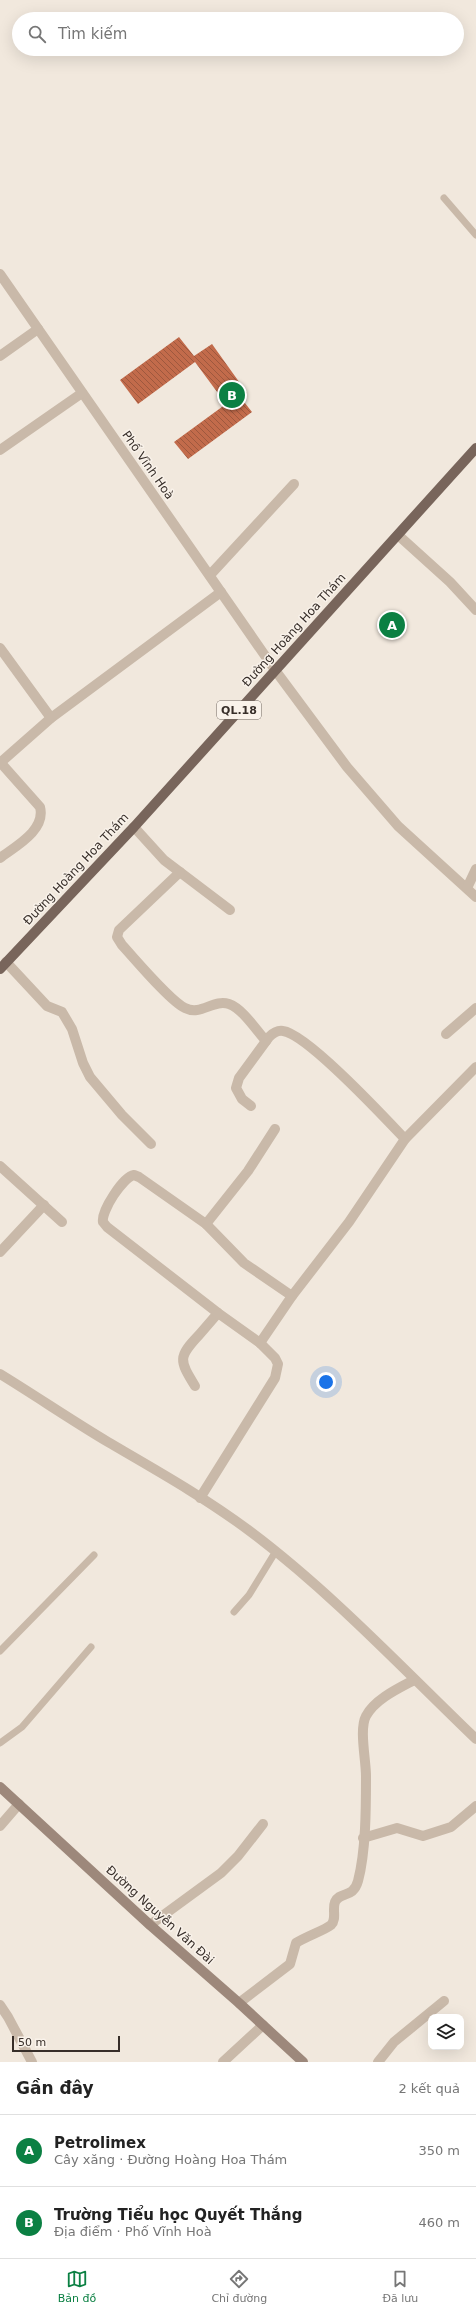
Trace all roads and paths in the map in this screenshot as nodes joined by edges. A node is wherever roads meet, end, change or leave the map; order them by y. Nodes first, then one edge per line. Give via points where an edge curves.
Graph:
1 (444, 198) dead end
2 (476, 235) edge
3 (0, 274) edge
4 (38, 329) junction
5 (0, 356) edge
6 (82, 393) junction
7 (476, 448) edge
8 (0, 450) edge
9 (294, 484) dead end
10 (398, 535) junction
11 (210, 576) junction
12 (221, 592) junction
13 (476, 610) edge
14 (0, 648) edge
15 (276, 670) junction
16 (51, 718) junction
17 (0, 762) edge
18 (134, 827) junction
19 (0, 858) edge
20 (476, 868) edge
21 (180, 872) junction
22 (466, 888) junction
23 (476, 897) edge
24 (230, 910) dead end
25 (3, 966) edge
26 (476, 1008) edge
27 (446, 1034) dead end
28 (266, 1041) junction
29 (476, 1067) edge
30 (251, 1106) dead end
31 (275, 1129) dead end
32 (405, 1139) junction
33 (151, 1144) dead end
34 (0, 1166) edge
35 (44, 1205) junction
36 (62, 1222) dead end
37 (206, 1224) junction
38 (0, 1252) edge
39 (292, 1296) junction
40 (218, 1314) junction
41 (260, 1343) junction
42 (0, 1374) edge
43 (195, 1386) dead end
44 (200, 1498) junction
45 (276, 1552) junction
46 (94, 1555) dead end
47 (234, 1612) dead end
48 (91, 1647) dead end
49 (0, 1652) edge
50 (414, 1680) junction
51 (476, 1739) edge
52 (0, 1743) edge
53 (0, 1787) edge
54 (19, 1804) junction
55 (476, 1806) edge
56 (263, 1824) dead end
57 (0, 1826) edge
58 (363, 1838) junction
59 (150, 1925) junction
60 (444, 2001) dead end
61 (240, 2003) junction
62 (0, 2005) edge
63 (263, 2025) junction
64 (32, 2062) edge
65 (223, 2062) edge
66 (303, 2062) edge
67 (378, 2062) edge

1 - 2 lane
3 - 4 street, Phố Vĩnh Hoà
4 - 5 street
4 - 6 street, Phố Vĩnh Hoà
6 - 8 street
6 - 11 street, Phố Vĩnh Hoà
7 - 10 main road, Đường Hoàng Hoa Thám / QL.18
9 - 11 street
10 - 13 street via 455,587
10 - 15 main road, Đường Hoàng Hoa Thám / QL.18
11 - 12 street, Phố Vĩnh Hoà
12 - 15 street, Phố Vĩnh Hoà
12 - 16 street
14 - 16 street
15 - 18 main road, Đường Hoàng Hoa Thám / QL.18
15 - 22 street, Phố Vĩnh Hoà via 370,795 398,826
16 - 17 street
17 - 19 street via 40,807 42,815 32,833
18 - 21 street via 164,860
18 - 25 main road, Đường Hoàng Hoa Thám / QL.18
20 - 22 street
21 - 24 street
21 - 28 street via 119,930 117,937 183,1008 199,1011 217,1004 230,1005 238,1010
22 - 23 street, Phố Vĩnh Hoà
25 - 33 street via 47,1006 62,1012 72,1029 90,1077
26 - 27 street
28 - 30 street via 239,1078 236,1088 242,1099
28 - 32 street via 275,1032 283,1031 291,1035 340,1073
29 - 32 street
31 - 37 street via 248,1171
32 - 39 street via 346,1227
34 - 35 street
35 - 36 street
35 - 38 street
37 - 39 street via 244,1263
37 - 40 street via 134,1175 126,1178 102,1217 107,1227
39 - 41 street
40 - 41 street
40 - 43 street via 184,1350 182,1359 186,1372
41 - 44 street via 275,1358 278,1371
42 - 44 street
44 - 45 street
45 - 47 lane via 249,1595
45 - 50 street via 343,1611
46 - 49 lane
48 - 52 lane via 22,1727
50 - 51 street
50 - 58 street via 381,1700 366,1716
53 - 54 street, Đường Nguyễn Văn Đài
54 - 57 street
54 - 59 street, Đường Nguyễn Văn Đài
55 - 58 street via 451,1827 423,1836 397,1828
56 - 59 street via 222,1873
58 - 61 street via 358,1883 351,1894 338,1897 333,1922 330,1926 296,1942 290,1964
59 - 61 street, Đường Nguyễn Văn Đài
60 - 67 street via 394,2042
61 - 63 street, Đường Nguyễn Văn Đài
62 - 64 street
63 - 65 street
63 - 66 street, Đường Nguyễn Văn Đài

